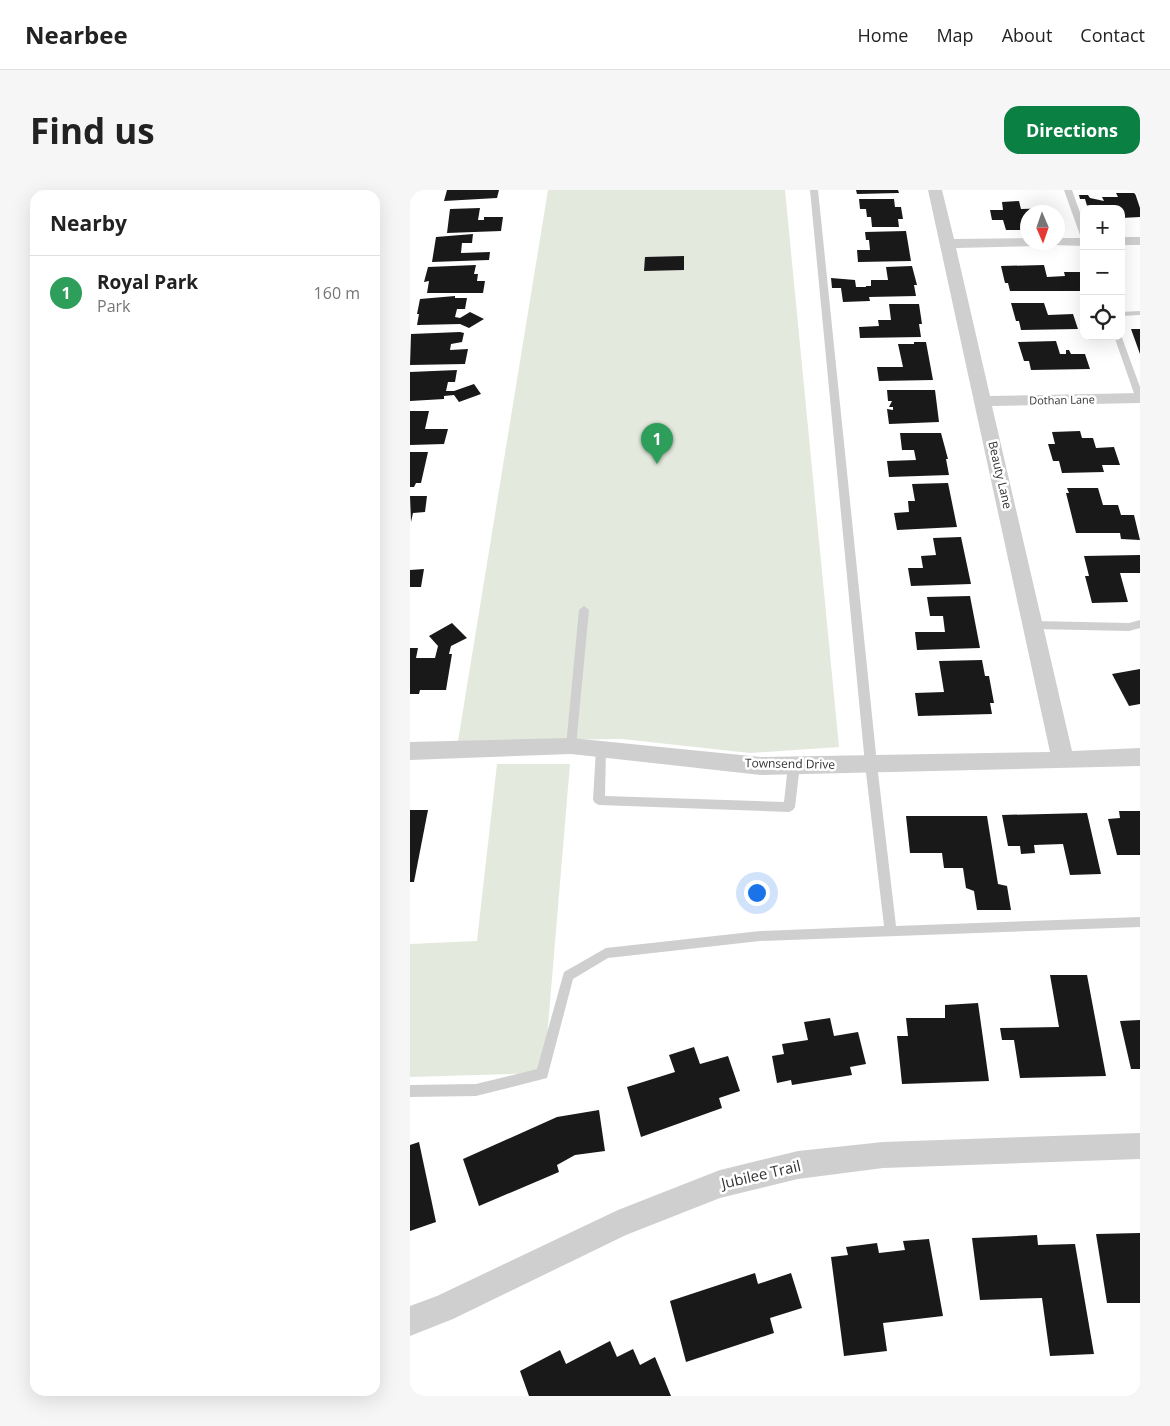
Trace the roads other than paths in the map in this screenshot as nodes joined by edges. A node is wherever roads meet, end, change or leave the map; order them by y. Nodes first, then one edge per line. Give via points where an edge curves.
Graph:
1 (814, 190) edge
2 (935, 190) edge
3 (1068, 190) edge
4 (1080, 224) edge
5 (1125, 241) edge
6 (1140, 241) edge
7 (1020, 242) edge
8 (1065, 242) edge
9 (1080, 242) edge
10 (947, 244) junction
11 (1125, 314) edge
12 (1140, 314) edge
13 (1119, 340) edge
14 (1140, 398) edge
15 (984, 401) junction
16 (584, 610) dead end
17 (1140, 624) edge
18 (1033, 625) junction
19 (572, 746) junction
20 (601, 749) junction
21 (410, 751) edge
22 (1140, 757) edge
23 (1063, 760) junction
24 (871, 764) junction
25 (794, 765) junction
26 (1140, 922) edge
27 (891, 931) junction
28 (410, 1090) edge
29 (1140, 1146) edge
30 (410, 1321) edge

1 - 24 lane
2 - 10 street, Beauty Lane
3 - 4 lane
5 - 6 street
7 - 10 street
8 - 9 street
10 - 15 street, Beauty Lane
11 - 12 lane
13 - 14 lane
14 - 15 street, Dothan Lane
15 - 18 street, Beauty Lane
16 - 19 lane
17 - 18 lane via 1130,627
18 - 23 street, Beauty Lane
19 - 20 street, Townsend Drive
19 - 21 street, Townsend Drive
20 - 25 street, Townsend Drive via 761,766
20 - 25 lane via 599,800 789,807
22 - 23 street, Townsend Drive
23 - 24 street, Townsend Drive
24 - 25 street, Townsend Drive
24 - 27 lane
26 - 27 lane
27 - 28 lane via 760,936 606,953 568,976 542,1074 476,1090
29 - 30 street, Jubilee Trail via 883,1155 798,1165 720,1184 618,1224 443,1309

